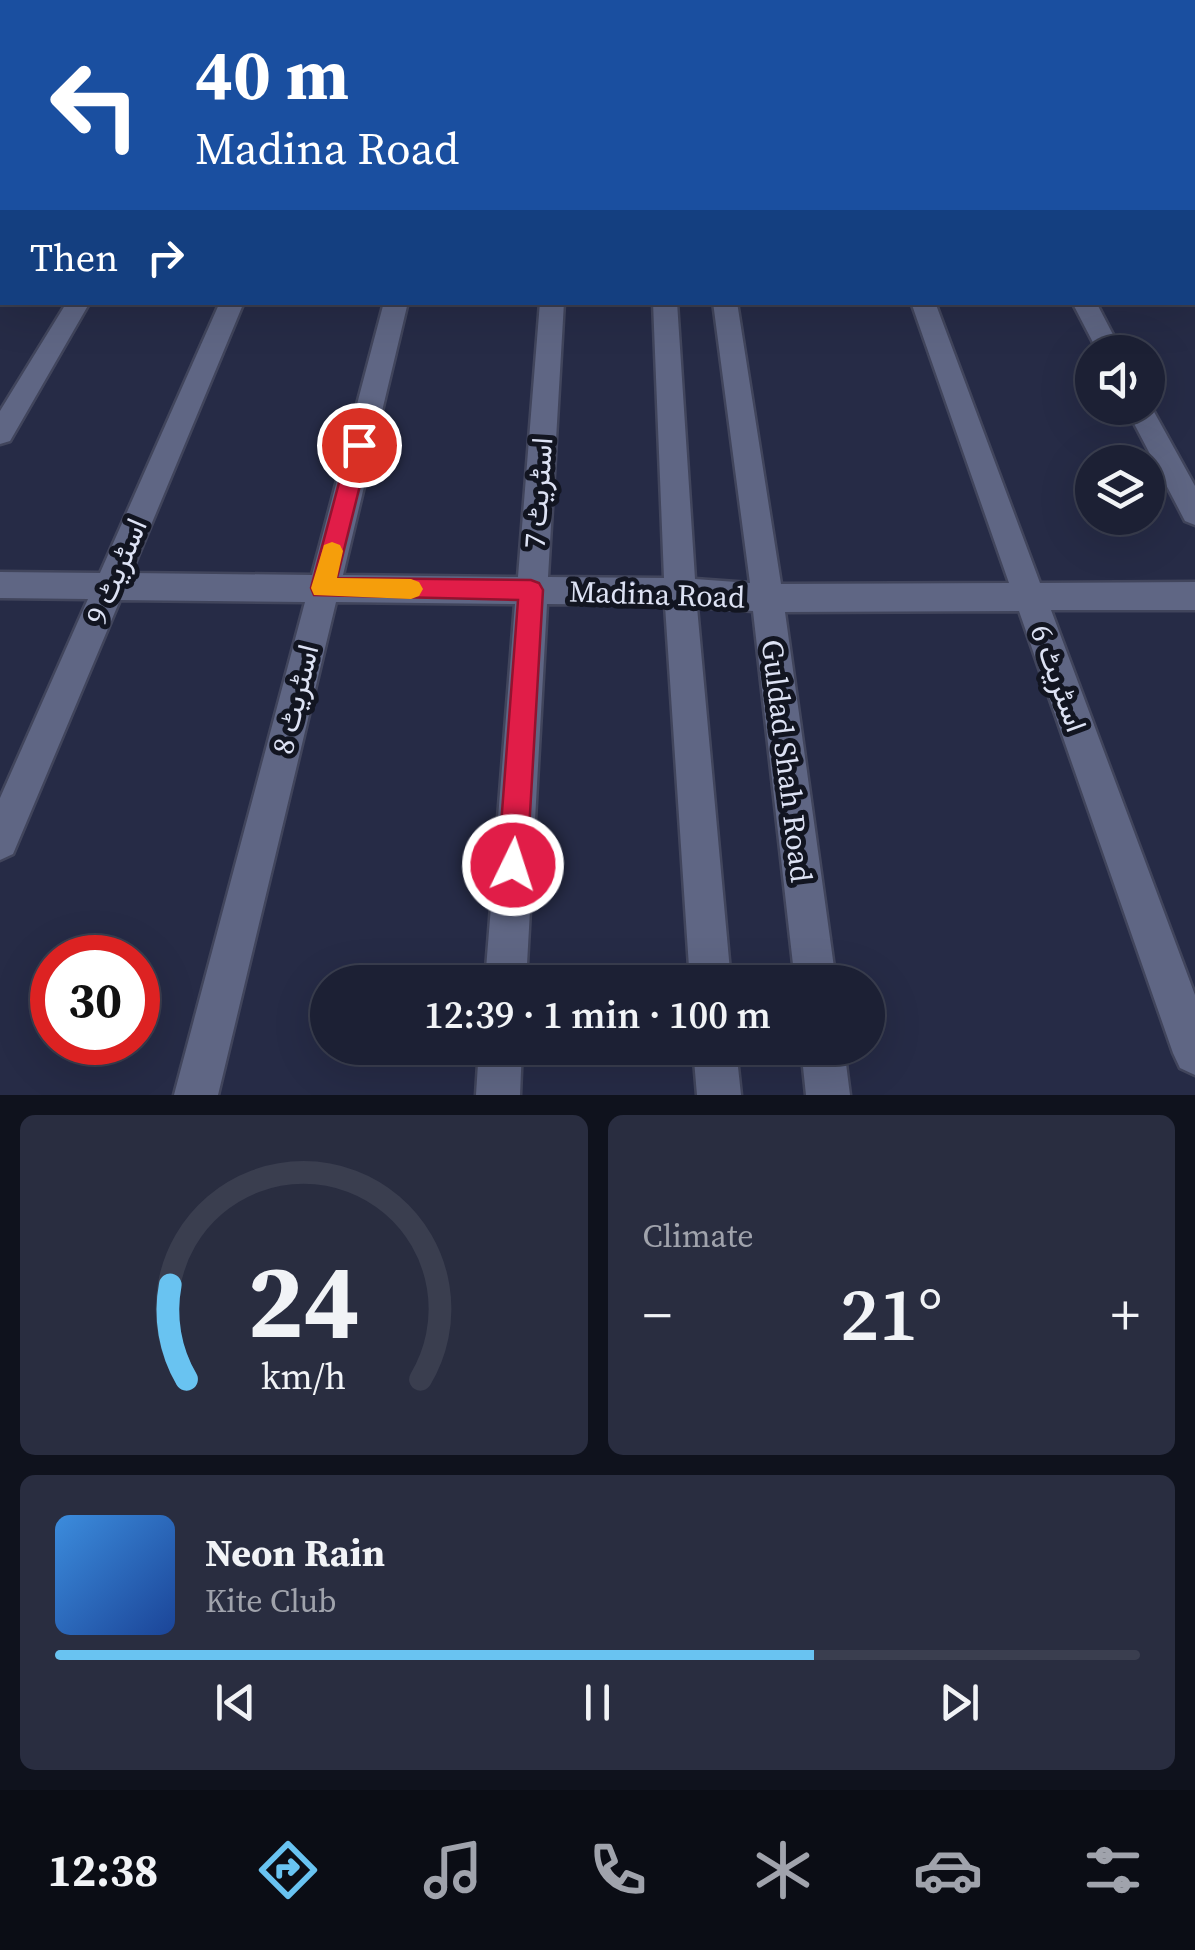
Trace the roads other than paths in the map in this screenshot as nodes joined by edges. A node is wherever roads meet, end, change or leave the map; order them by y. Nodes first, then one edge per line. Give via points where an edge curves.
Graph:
1 (77, 305) edge
2 (231, 305) edge
3 (395, 305) edge
4 (552, 305) edge
5 (665, 305) edge
6 (725, 305) edge
7 (924, 305) edge
8 (1086, 305) edge
9 (1101, 335) edge
10 (1148, 425) edge
11 (0, 434) edge
12 (1195, 514) edge
13 (0, 585) edge
14 (110, 586) junction
15 (323, 588) junction
16 (531, 590) junction
17 (680, 592) junction
18 (1195, 596) edge
19 (1030, 597) junction
20 (767, 598) junction
21 (0, 840) edge
22 (506, 965) edge
23 (709, 965) edge
24 (812, 965) edge
25 (1195, 1053) edge
26 (500, 1065) edge
27 (716, 1065) edge
28 (824, 1065) edge
29 (196, 1095) edge
30 (498, 1095) edge
31 (719, 1095) edge
32 (828, 1095) edge

1 - 11 street
2 - 14 street, اسٹریٹ 9
3 - 15 street, اسٹریٹ 8
4 - 16 street, اسٹریٹ 7
5 - 17 street
6 - 20 street, Guldad Shah Road
7 - 19 street, اسٹریٹ 6
8 - 9 street
10 - 12 street
13 - 14 street, Madina Road
14 - 15 street, Madina Road
14 - 21 street, اسٹریٹ 9
15 - 16 street, Madina Road
15 - 29 street, اسٹریٹ 8
16 - 17 street, Madina Road
16 - 22 street, اسٹریٹ 7
17 - 20 street, Madina Road
17 - 23 street
18 - 19 street, Madina Road
19 - 20 street, Madina Road
19 - 25 street, اسٹریٹ 6
20 - 24 street, Guldad Shah Road
26 - 30 street
27 - 31 street
28 - 32 street

